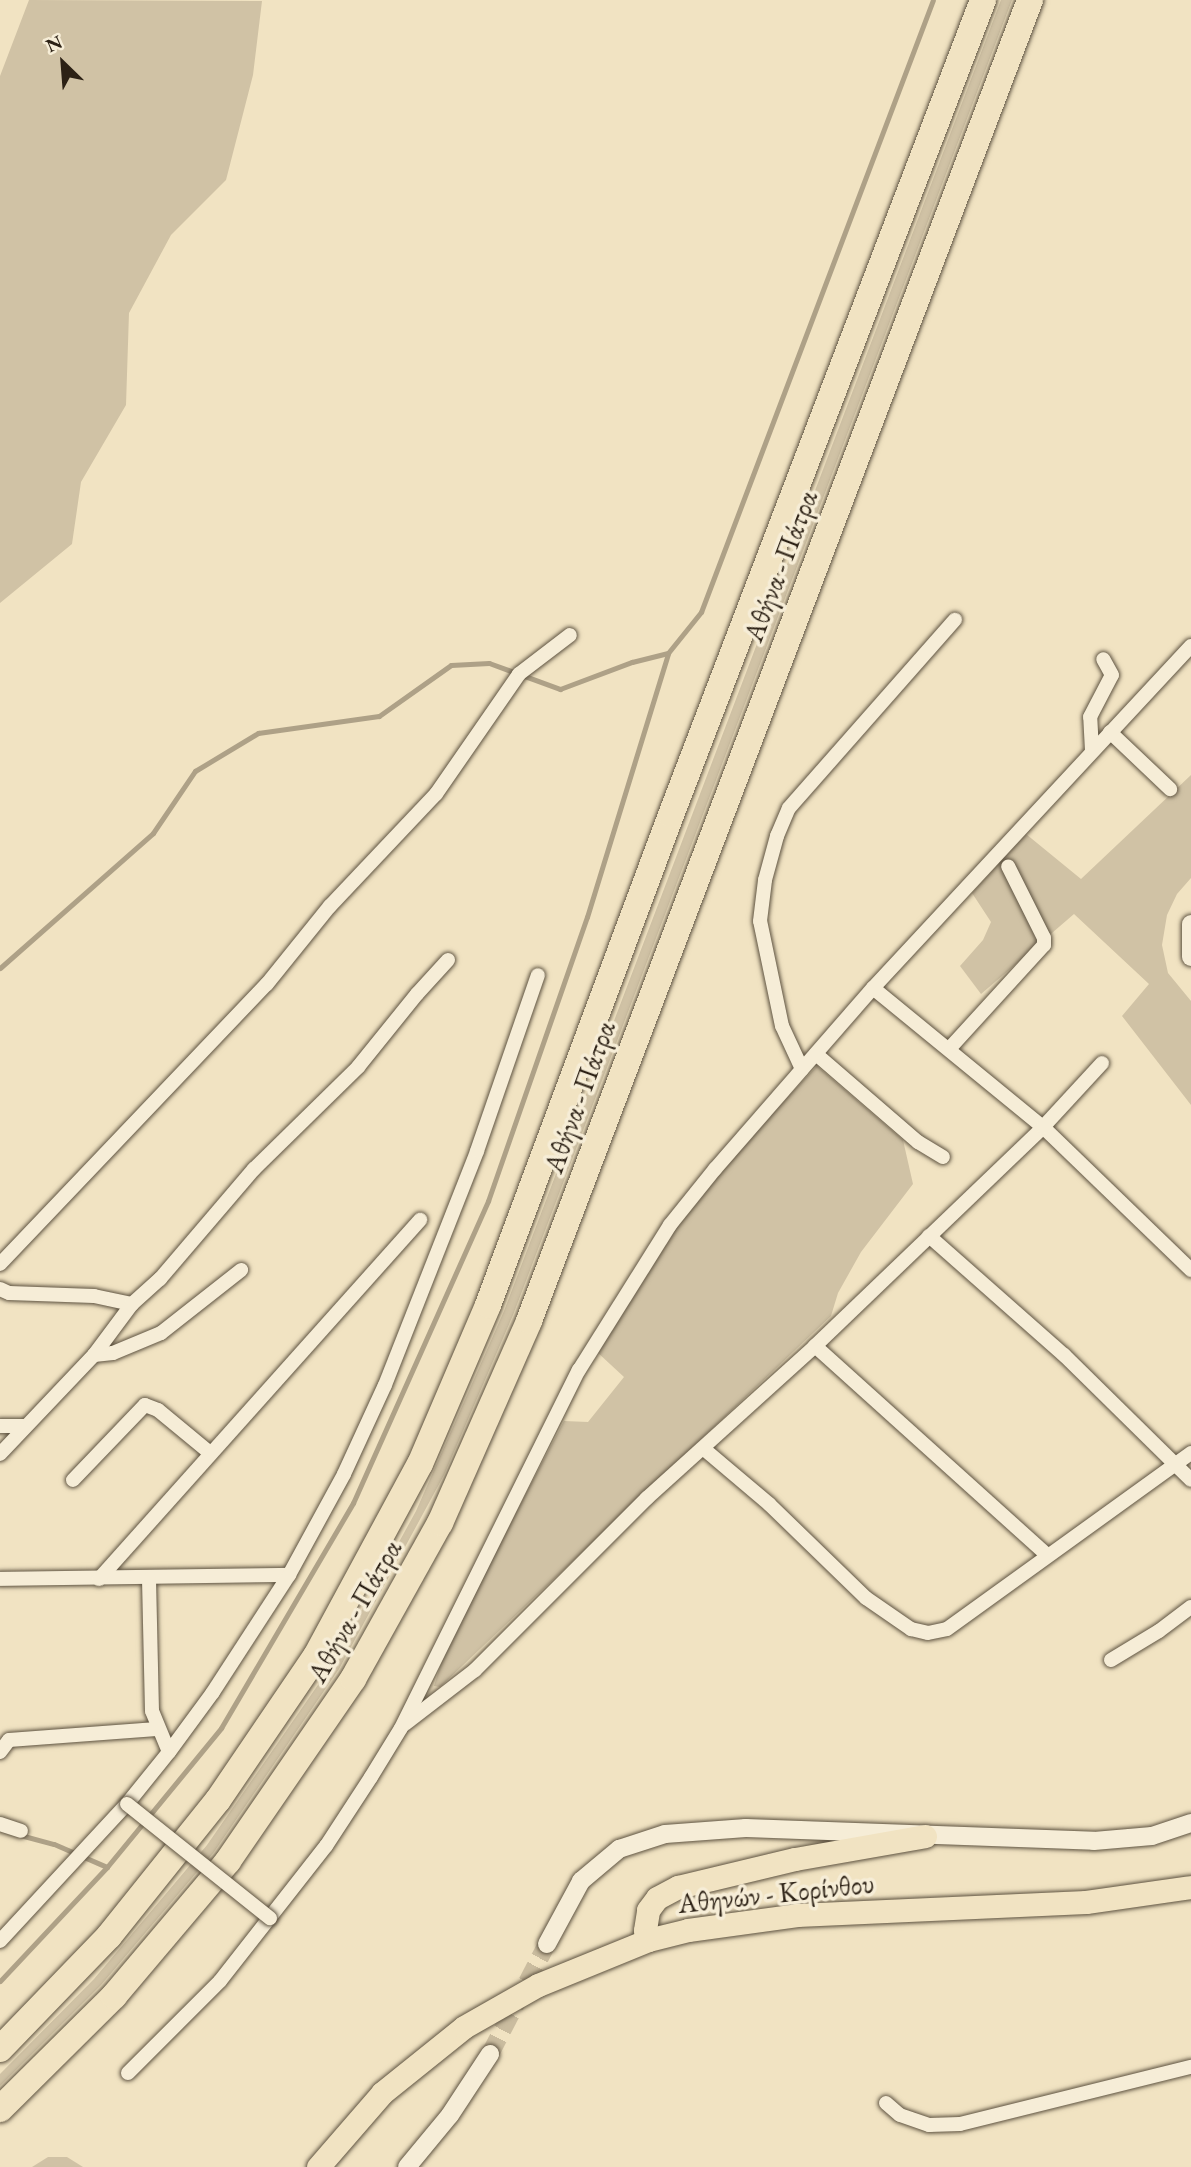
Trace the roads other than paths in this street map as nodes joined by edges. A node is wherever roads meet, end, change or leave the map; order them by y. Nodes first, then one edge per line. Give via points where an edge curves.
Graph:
1 (983, 0) edge
2 (1030, 0) edge
3 (955, 620) dead end
4 (570, 635) dead end
5 (1191, 646) edge
6 (1103, 659) dead end
7 (1110, 732) junction
8 (1092, 751) junction
9 (1170, 789) dead end
10 (1008, 866) dead end
11 (1191, 924) edge
12 (1191, 957) edge
13 (448, 960) dead end
14 (538, 975) dead end
15 (873, 988) junction
16 (949, 1049) junction
17 (816, 1054) junction
18 (1102, 1063) dead end
19 (802, 1069) junction
20 (1043, 1128) junction
21 (943, 1157) dead end
22 (420, 1220) dead end
23 (929, 1237) junction
24 (0, 1264) edge
25 (241, 1270) dead end
26 (1191, 1270) edge
27 (0, 1289) edge
28 (132, 1304) junction
29 (815, 1346) junction
30 (94, 1355) junction
31 (0, 1426) edge
32 (25, 1426) junction
33 (704, 1449) junction
34 (210, 1453) junction
35 (1191, 1453) edge
36 (0, 1454) edge
37 (1176, 1464) junction
38 (73, 1480) dead end
39 (1191, 1480) edge
40 (1047, 1555) junction
41 (289, 1575) junction
42 (149, 1578) junction
43 (0, 1579) edge
44 (99, 1579) junction
45 (1191, 1607) edge
46 (1111, 1660) dead end
47 (401, 1727) junction
48 (157, 1729) junction
49 (0, 1752) edge
50 (164, 1758) junction
51 (127, 1804) junction
52 (1191, 1823) edge
53 (0, 1824) edge
54 (21, 1831) dead end
55 (925, 1836) junction
56 (1191, 1887) edge
57 (270, 1918) junction
58 (648, 1940) junction
59 (0, 1941) edge
60 (547, 1944) tunnel mouth
61 (0, 2049) edge
62 (490, 2054) tunnel mouth
63 (1191, 2067) edge
64 (128, 2073) dead end
65 (886, 2103) dead end
66 (0, 2109) edge
67 (318, 2167) edge
68 (407, 2167) edge

1 - 61 highway, Αθήνα - Πάτρα via 488,1305 420,1464 316,1656 224,1792 109,1936
2 - 66 highway, Αθήνα - Πάτρα via 533,1310 440,1523 353,1679 228,1861 114,1996
3 - 19 street via 789,808 777,836 760,921 782,1026
4 - 24 street via 519,674 436,794 330,906 267,985
5 - 7 street
6 - 8 street via 1112,675 1090,717
7 - 8 street
7 - 9 street
8 - 15 street
10 - 16 street via 1045,938 1044,945
11 - 12 street
13 - 28 street via 358,1067 254,1169 160,1279
14 - 41 street via 477,1151 385,1385 344,1474
15 - 16 street
15 - 17 street
16 - 20 street
17 - 19 street
17 - 21 street via 918,1142
18 - 20 street
19 - 47 street via 670,1225 579,1370
20 - 23 street
20 - 26 street
22 - 34 street
23 - 29 street
23 - 37 street via 1064,1355
25 - 30 street via 161,1333 122,1350
27 - 28 street via 94,1296
28 - 30 street
29 - 33 street
29 - 40 street
30 - 32 street
31 - 32 street
32 - 36 street
33 - 40 street via 769,1504 866,1598 911,1629 928,1633 947,1629
33 - 47 street via 648,1498 475,1670
34 - 38 street via 158,1410 145,1405
34 - 44 street
35 - 37 street
37 - 39 street
37 - 40 street
41 - 42 street
41 - 50 street
42 - 44 street
42 - 48 street via 152,1711
43 - 44 street
45 - 46 street
47 - 57 street via 327,1846
48 - 49 street via 9,1740
48 - 50 street
50 - 51 street
51 - 57 street, bridge
51 - 59 street
52 - 55 street via 1125,1840
53 - 54 street
55 - 58 main road via 678,1886 657,1898 648,1910
55 - 60 street via 746,1828 641,1839 619,1849 582,1881
56 - 58 main road, Αθηνών - Κορίνθου via 1086,1902 797,1915
57 - 64 street via 220,1981
58 - 67 main road, Αθηνών - Κορίνθου via 538,1985 453,2035 382,2093
62 - 68 street via 457,2105
63 - 65 street via 960,2124 929,2125 900,2115

